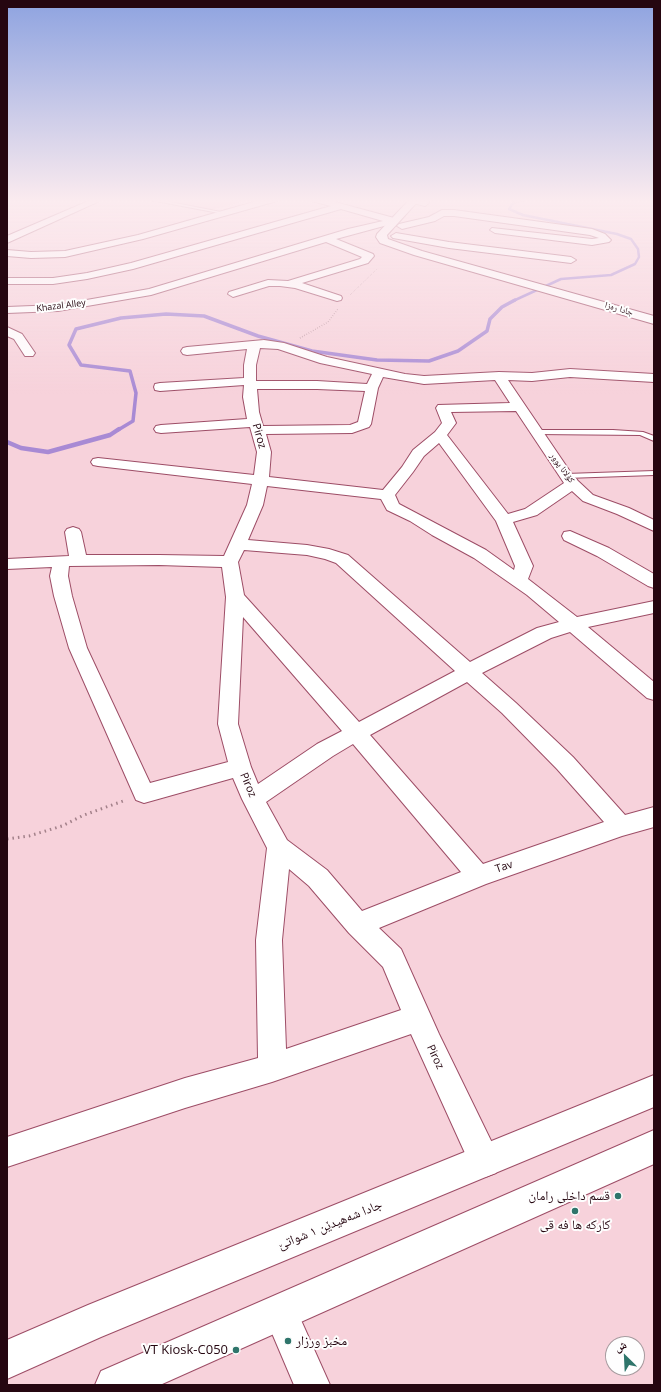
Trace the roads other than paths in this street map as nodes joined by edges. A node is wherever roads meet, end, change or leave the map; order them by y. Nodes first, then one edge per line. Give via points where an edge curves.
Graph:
1 (139, 264) edge
2 (243, 264) edge
3 (355, 264) edge
4 (471, 264) edge
5 (195, 268) dead end
6 (207, 275) junction
7 (7, 281) edge
8 (292, 285) junction
9 (233, 294) dead end
10 (257, 298) dead end
11 (337, 298) dead end
12 (590, 299) junction
13 (7, 310) edge
14 (654, 312) edge
15 (654, 320) edge
16 (7, 331) edge
17 (254, 346) junction
18 (188, 351) dead end
19 (29, 353) dead end
20 (379, 372) junction
21 (499, 376) junction
22 (654, 378) edge
23 (429, 380) junction
24 (250, 383) junction
25 (160, 387) dead end
26 (372, 388) junction
27 (440, 399) junction
28 (521, 407) junction
29 (256, 426) junction
30 (161, 429) dead end
31 (537, 432) junction
32 (440, 435) junction
33 (654, 439) edge
34 (98, 462) dead end
35 (654, 473) edge
36 (569, 480) junction
37 (261, 482) junction
38 (387, 495) junction
39 (504, 520) junction
40 (654, 526) edge
41 (73, 532) dead end
42 (570, 536) dead end
43 (233, 553) junction
44 (8, 561) edge
45 (70, 561) junction
46 (518, 581) junction
47 (654, 582) edge
48 (235, 597) junction
49 (654, 607) edge
50 (573, 625) junction
51 (469, 671) junction
52 (654, 694) edge
53 (356, 733) junction
54 (240, 768) junction
55 (253, 799) junction
56 (654, 817) edge
57 (621, 826) junction
58 (279, 847) junction
59 (479, 876) junction
60 (358, 925) junction
61 (417, 1018) junction
62 (272, 1068) junction
63 (654, 1091) edge
64 (654, 1147) edge
65 (7, 1152) edge
66 (485, 1162) junction
67 (280, 1312) junction
68 (7, 1360) edge
69 (114, 1385) edge
70 (312, 1385) edge

1 - 7 street via 53,281
2 - 6 street, Khazal Alley
3 - 8 street
4 - 12 main road, جادا ره‌زا via 487,271
5 - 6 street
6 - 13 street, Khazal Alley via 151,292 95,302 34,310
8 - 9 street via 268,283
8 - 10 street
8 - 11 street
12 - 14 main road, جادا ره‌زا
12 - 15 main road, جادا ره‌زا
16 - 19 street via 18,337
17 - 18 street
17 - 20 street via 280,346 324,360
17 - 24 street, Piroz
20 - 23 street
20 - 26 street
21 - 22 street via 570,373
21 - 23 street
21 - 28 street, کۆلانا پوور
23 - 27 street
24 - 25 street
24 - 26 street
24 - 29 street, Piroz
26 - 29 street via 364,424 352,430
27 - 28 street
27 - 32 street via 449,423
28 - 31 street, کۆلانا پوور
29 - 30 street
29 - 37 street, Piroz via 264,452
31 - 33 lane via 641,433
31 - 36 street, کۆلانا پوور
32 - 38 street via 418,453
32 - 39 street
34 - 37 street
35 - 36 lane
36 - 39 street via 531,512
36 - 40 street, کۆلانا پوور via 588,498
37 - 38 street
37 - 43 street, Piroz via 255,505
38 - 46 street via 393,507 480,554
39 - 46 street via 524,566
41 - 45 street
42 - 47 street
43 - 45 street via 160,560
43 - 48 street, Piroz
43 - 51 street via 307,550 342,559
44 - 45 street
45 - 54 street via 59,576 78,648 144,794
46 - 50 street
48 - 53 street
48 - 54 street, Piroz via 228,724
49 - 50 street
50 - 51 street via 544,633
50 - 52 street
51 - 53 street
51 - 57 street via 565,763
53 - 55 street via 325,750
53 - 59 street
54 - 55 street, Piroz
55 - 58 street, Piroz
56 - 57 street, Tav
57 - 59 street, Tav
58 - 60 street, Piroz via 318,878
58 - 62 street via 269,940
59 - 60 street, Tav
60 - 61 street, Piroz via 392,958
61 - 62 street
61 - 66 street, Piroz
62 - 65 street via 185,1093
63 - 66 main road, جادا شەهیدێن ١ شواتێ
64 - 67 main road
66 - 68 main road, جادا شەهیدێن ١ شواتێ via 88,1324
67 - 69 main road
67 - 70 street

